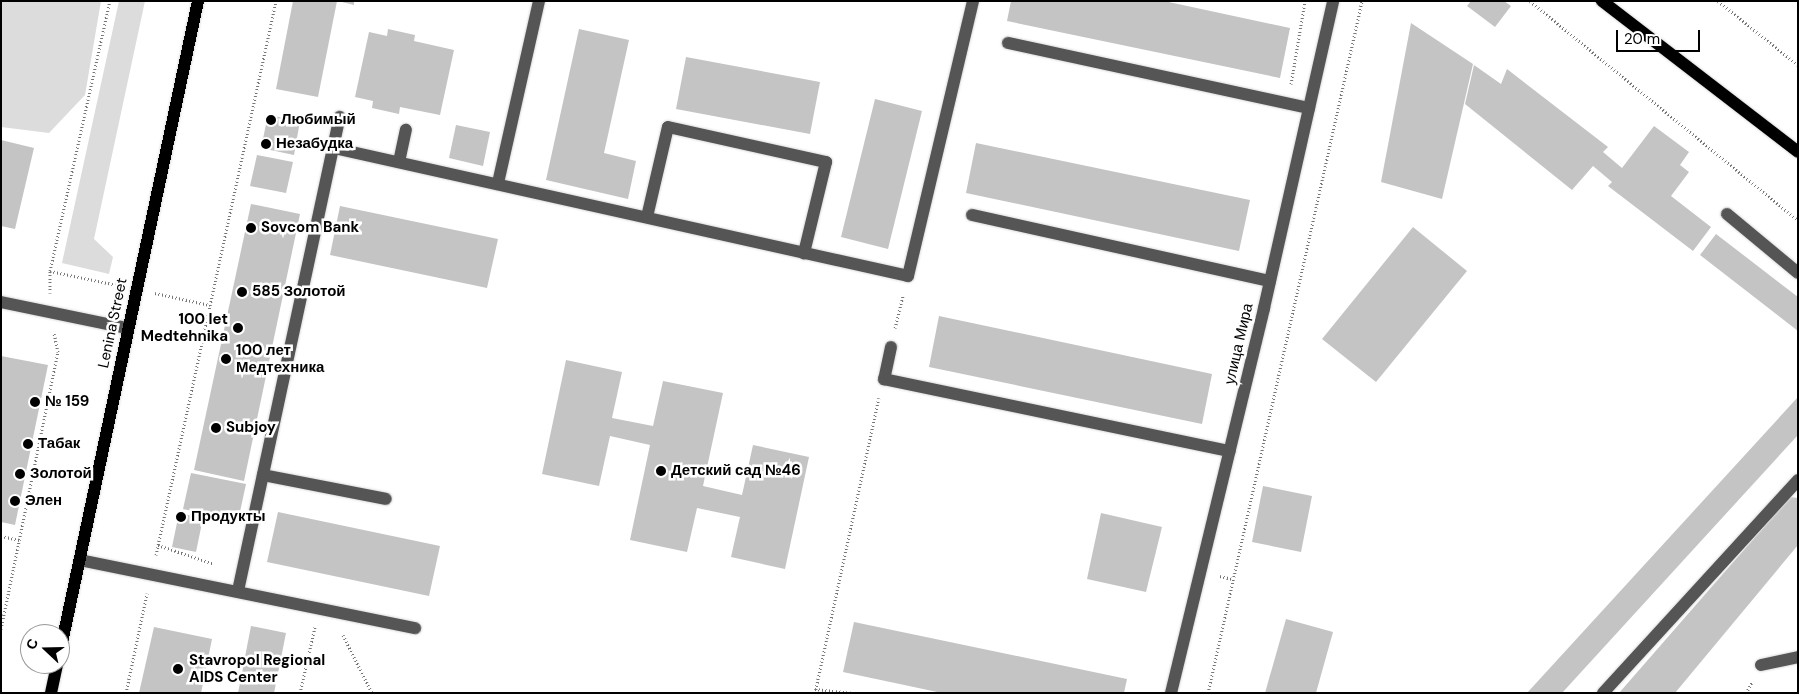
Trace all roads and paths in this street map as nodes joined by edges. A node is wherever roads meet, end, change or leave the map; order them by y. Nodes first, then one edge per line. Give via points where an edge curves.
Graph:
1 (198, 1) edge
2 (276, 1) edge
3 (539, 1) edge
4 (973, 1) edge
5 (1333, 1) edge
6 (1362, 1) edge
7 (1530, 1) edge
8 (1602, 1) edge
9 (1718, 1) edge
10 (1008, 43) dead end
11 (1798, 65) edge
12 (1309, 108) junction
13 (340, 117) dead end
14 (406, 130) dead end
15 (334, 148) junction
16 (1798, 152) edge
17 (399, 162) junction
18 (498, 183) junction
19 (1727, 214) dead end
20 (972, 215) dead end
21 (647, 217) junction
22 (1798, 220) edge
23 (804, 253) junction
24 (1798, 273) edge
25 (908, 276) junction
26 (1270, 281) junction
27 (1, 302) edge
28 (127, 328) junction
29 (891, 347) joint
30 (884, 379) junction
31 (1230, 451) junction
32 (263, 475) junction
33 (1798, 480) edge
34 (386, 498) dead end
35 (1, 536) edge
36 (20, 540) dead end
37 (80, 560) junction
38 (152, 574) junction
39 (238, 591) junction
40 (328, 609) junction
41 (66, 624) edge
42 (415, 628) dead end
43 (1798, 657) edge
44 (1761, 665) dead end
45 (55, 674) edge
46 (815, 691) edge
47 (51, 693) edge
48 (126, 693) edge
49 (372, 693) edge
50 (851, 693) edge
51 (1171, 693) edge
52 (1208, 693) edge
53 (1603, 693) edge

1 - 28 main road, Lenina Street
2 - 38 path
3 - 18 street
4 - 25 street
5 - 12 street, улица Мира
6 - 52 path
7 - 22 path
8 - 16 main road
9 - 11 path
10 - 12 street
12 - 26 street, улица Мира
13 - 15 street
14 - 17 street
15 - 17 street
15 - 32 street
17 - 18 street
18 - 21 street
19 - 24 street
20 - 26 street
21 - 23 street
21 - 23 street via 668,127 826,162
23 - 25 street
25 - 29 path
26 - 31 street, улица Мира
27 - 28 street
28 - 37 main road, Lenina Street
29 - 30 street
30 - 31 street
30 - 46 path
31 - 51 street, улица Мира
32 - 34 street
32 - 39 street
33 - 53 street
35 - 36 path
37 - 38 street
37 - 41 main road, Lenina Street
38 - 39 street
38 - 48 path
39 - 40 street
40 - 42 street
40 - 49 path
43 - 44 street
45 - 47 main road
46 - 50 path

